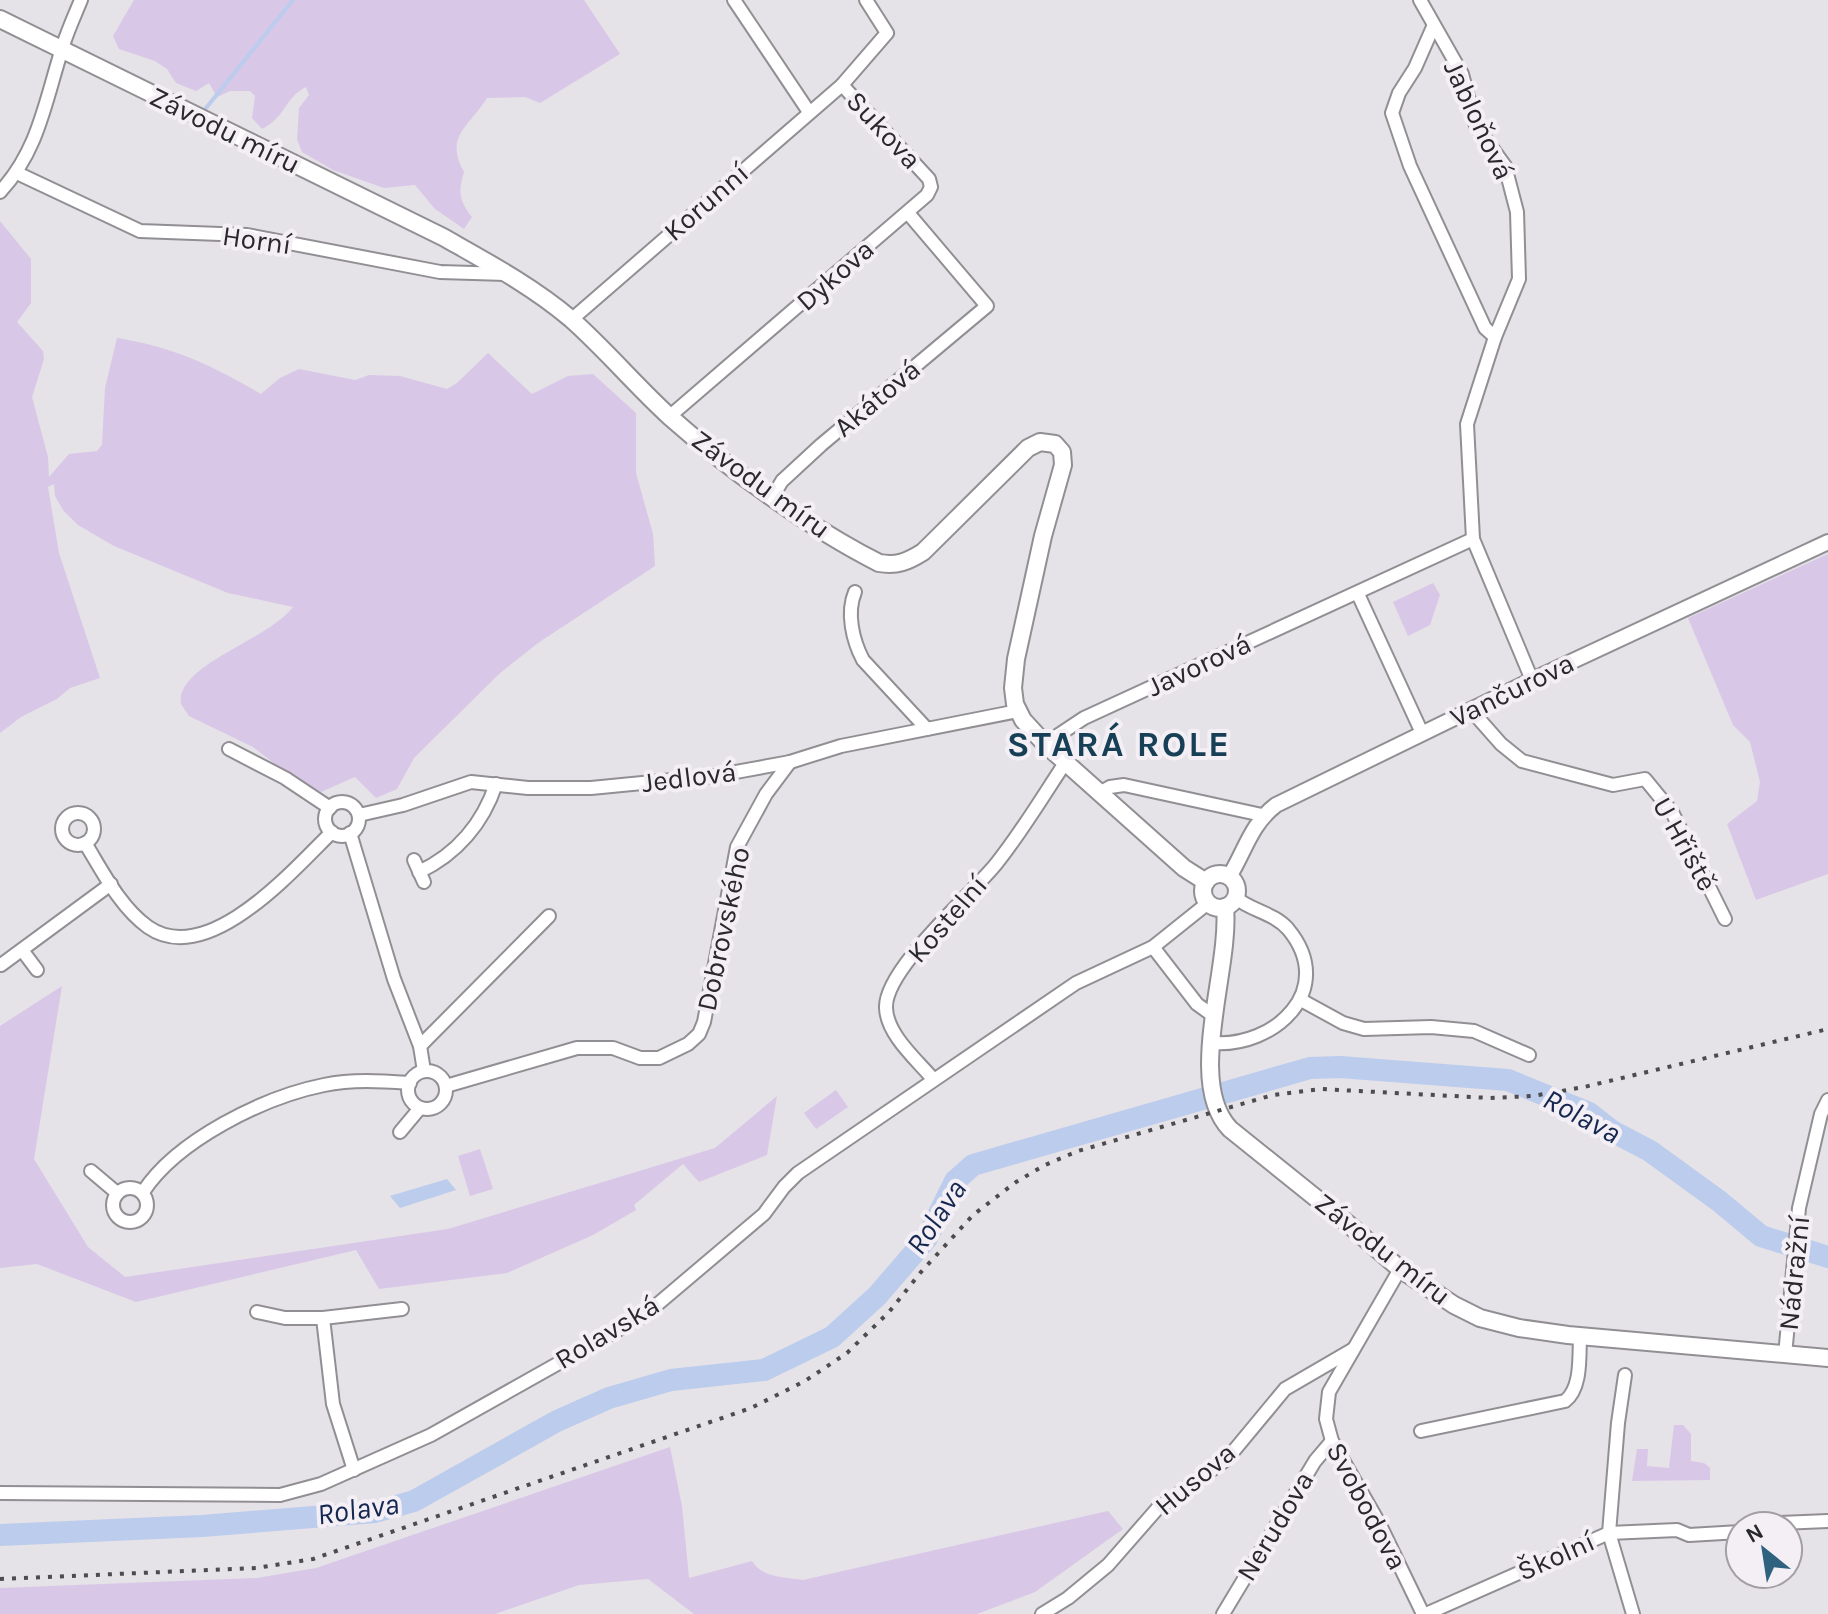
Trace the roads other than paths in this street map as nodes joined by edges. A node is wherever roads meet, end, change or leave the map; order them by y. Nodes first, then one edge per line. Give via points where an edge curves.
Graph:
1 (81, 0) edge
2 (734, 0) edge
3 (866, 0) edge
4 (1420, 0) edge
5 (0, 19) edge
6 (1433, 27) junction
7 (61, 49) junction
8 (842, 85) junction
9 (809, 112) junction
10 (17, 173) junction
11 (0, 192) edge
12 (908, 213) junction
13 (506, 274) junction
14 (571, 320) junction
15 (1495, 337) junction
16 (670, 416) junction
17 (773, 496) junction
18 (1473, 539) junction
19 (1828, 542) edge
20 (855, 592) dead end
21 (1358, 594) junction
22 (1532, 680) junction
23 (1471, 710) junction
24 (1018, 711) junction
25 (927, 729) junction
26 (1422, 733) junction
27 (1045, 744) junction
28 (229, 749) dead end
29 (790, 762) junction
30 (1065, 763) junction
31 (496, 784) junction
32 (1099, 793) junction
33 (330, 808) junction
34 (359, 815) junction
35 (1262, 815) junction
36 (332, 832) junction
37 (350, 833) junction
38 (85, 843) dead end
39 (419, 872) dead end
40 (1229, 877) junction
41 (1206, 882) junction
42 (111, 884) junction
43 (1223, 902) junction
44 (549, 916) dead end
45 (1725, 919) dead end
46 (1153, 947) junction
47 (22, 950) junction
48 (1, 965) edge
49 (37, 970) dead end
50 (1301, 1000) junction
51 (1215, 1017) junction
52 (1212, 1043) junction
53 (420, 1046) junction
54 (1529, 1055) dead end
55 (424, 1071) junction
56 (933, 1079) junction
57 (410, 1083) junction
58 (446, 1086) junction
59 (1828, 1100) edge
60 (420, 1108) junction
61 (400, 1132) dead end
62 (91, 1171) dead end
63 (143, 1192) junction
64 (117, 1193) junction
65 (1400, 1269) junction
66 (402, 1309) dead end
67 (257, 1312) dead end
68 (323, 1318) junction
69 (1580, 1336) junction
70 (1352, 1350) junction
71 (1785, 1355) junction
72 (1828, 1358) edge
73 (1625, 1375) dead end
74 (1421, 1431) dead end
75 (1332, 1441) junction
76 (354, 1470) junction
77 (0, 1493) edge
78 (1828, 1521) edge
79 (1804, 1522) edge
80 (1609, 1533) junction
81 (1724, 1533) edge
82 (1042, 1614) edge
83 (1223, 1614) edge
84 (1424, 1614) edge
85 (1633, 1614) edge

1 - 7 street
2 - 9 street
3 - 8 street, Korunní via 887,33
4 - 6 street, Jabloňová
5 - 7 main road, Závodu míru
6 - 15 street, Jabloňová via 1462,74 1476,126 1505,166 1517,212 1519,279
6 - 15 street via 1392,113 1410,166 1485,328
7 - 10 street via 42,121
7 - 13 main road, Závodu míru via 443,237
8 - 9 street, Korunní
8 - 12 street, Sukova via 929,179 927,195
9 - 14 street, Korunní
10 - 11 street
10 - 13 street, Horní via 140,231 247,235 440,272
12 - 16 street, Dykova
12 - 17 street, Akátová via 987,306 821,445
13 - 14 main road, Závodu míru
14 - 16 main road, Závodu míru
15 - 18 street, Jabloňová via 1467,424
16 - 17 main road, Závodu míru
17 - 24 main road, Závodu míru via 861,554 894,565 923,552 1028,448 1040,442 1055,444 1063,465 1016,659 1013,688
18 - 21 street, Javorová
18 - 22 street, Jabloňová
19 - 22 street, Vančurova
20 - 25 street via 851,602 863,660
21 - 26 street
21 - 27 street, Javorová via 1084,718
22 - 23 street, Vančurova
23 - 26 street, Vančurova
23 - 45 street, U Hřiště via 1522,761 1613,785 1645,779 1672,812
24 - 25 street, Jedlová
24 - 27 main road
25 - 29 street, Jedlová
26 - 35 street, Vančurova
27 - 30 main road
28 - 33 street
29 - 31 street, Jedlová via 714,776 591,788
29 - 58 street, Dobrovského via 737,847 699,1034 659,1058 640,1058 613,1048 577,1048
30 - 32 main road
30 - 56 street, Kostelní via 996,864 892,983 886,1008 893,1028
31 - 34 street, Jedlová via 471,782
31 - 39 street via 489,805 465,840
32 - 35 street via 1124,785
32 - 41 main road
33 - 34 street via 346,802
33 - 36 street via 326,819
34 - 37 street
35 - 40 street, Vančurova
36 - 37 street
36 - 42 street via 236,919 202,935 164,935 150,929
37 - 53 street
38 - 42 street
40 - 41 main road via 1219,874
40 - 43 main road, Závodu míru via 1236,886
41 - 43 main road, Závodu míru via 1204,893
42 - 47 street
43 - 46 street, Rolavská
43 - 50 street via 1243,904 1279,920 1290,931 1306,974
43 - 51 main road, Závodu míru via 1226,937
44 - 53 street
46 - 51 street via 1197,1004
46 - 56 street, Rolavská via 1076,983
47 - 48 street
47 - 49 street
50 - 52 street via 1278,1025 1256,1038
50 - 54 street via 1364,1029 1474,1031
51 - 52 main road, Závodu míru
52 - 65 main road, Závodu míru via 1210,1073 1223,1122
53 - 55 street
55 - 57 street
55 - 58 street via 438,1074
56 - 76 street, Rolavská via 798,1173 764,1214 646,1314 431,1435
57 - 60 street via 410,1097
57 - 63 street via 324,1085 267,1104 187,1148
58 - 60 street, Dobrovského via 440,1105
59 - 71 street, Nádražní via 1799,1208
60 - 61 street
62 - 64 street
63 - 64 street via 128,1187
63 - 64 street via 147,1211 134,1222 114,1212
65 - 69 main road, Závodu míru via 1480,1318
65 - 70 street, Svobodova
66 - 68 street
67 - 68 street
68 - 76 street via 333,1404
69 - 71 main road, Závodu míru
69 - 74 street via 1575,1387 1565,1401
70 - 75 street, Svobodova via 1327,1401
70 - 82 street, Husova via 1285,1389 1227,1459 1157,1509 1108,1565
71 - 72 main road, Závodu míru
73 - 80 street
75 - 83 street, Nerudova
75 - 84 street, Svobodova
76 - 77 street, Rolavská via 280,1495
78 - 79 street
80 - 81 street, Školní
80 - 84 street, Školní
80 - 85 street

